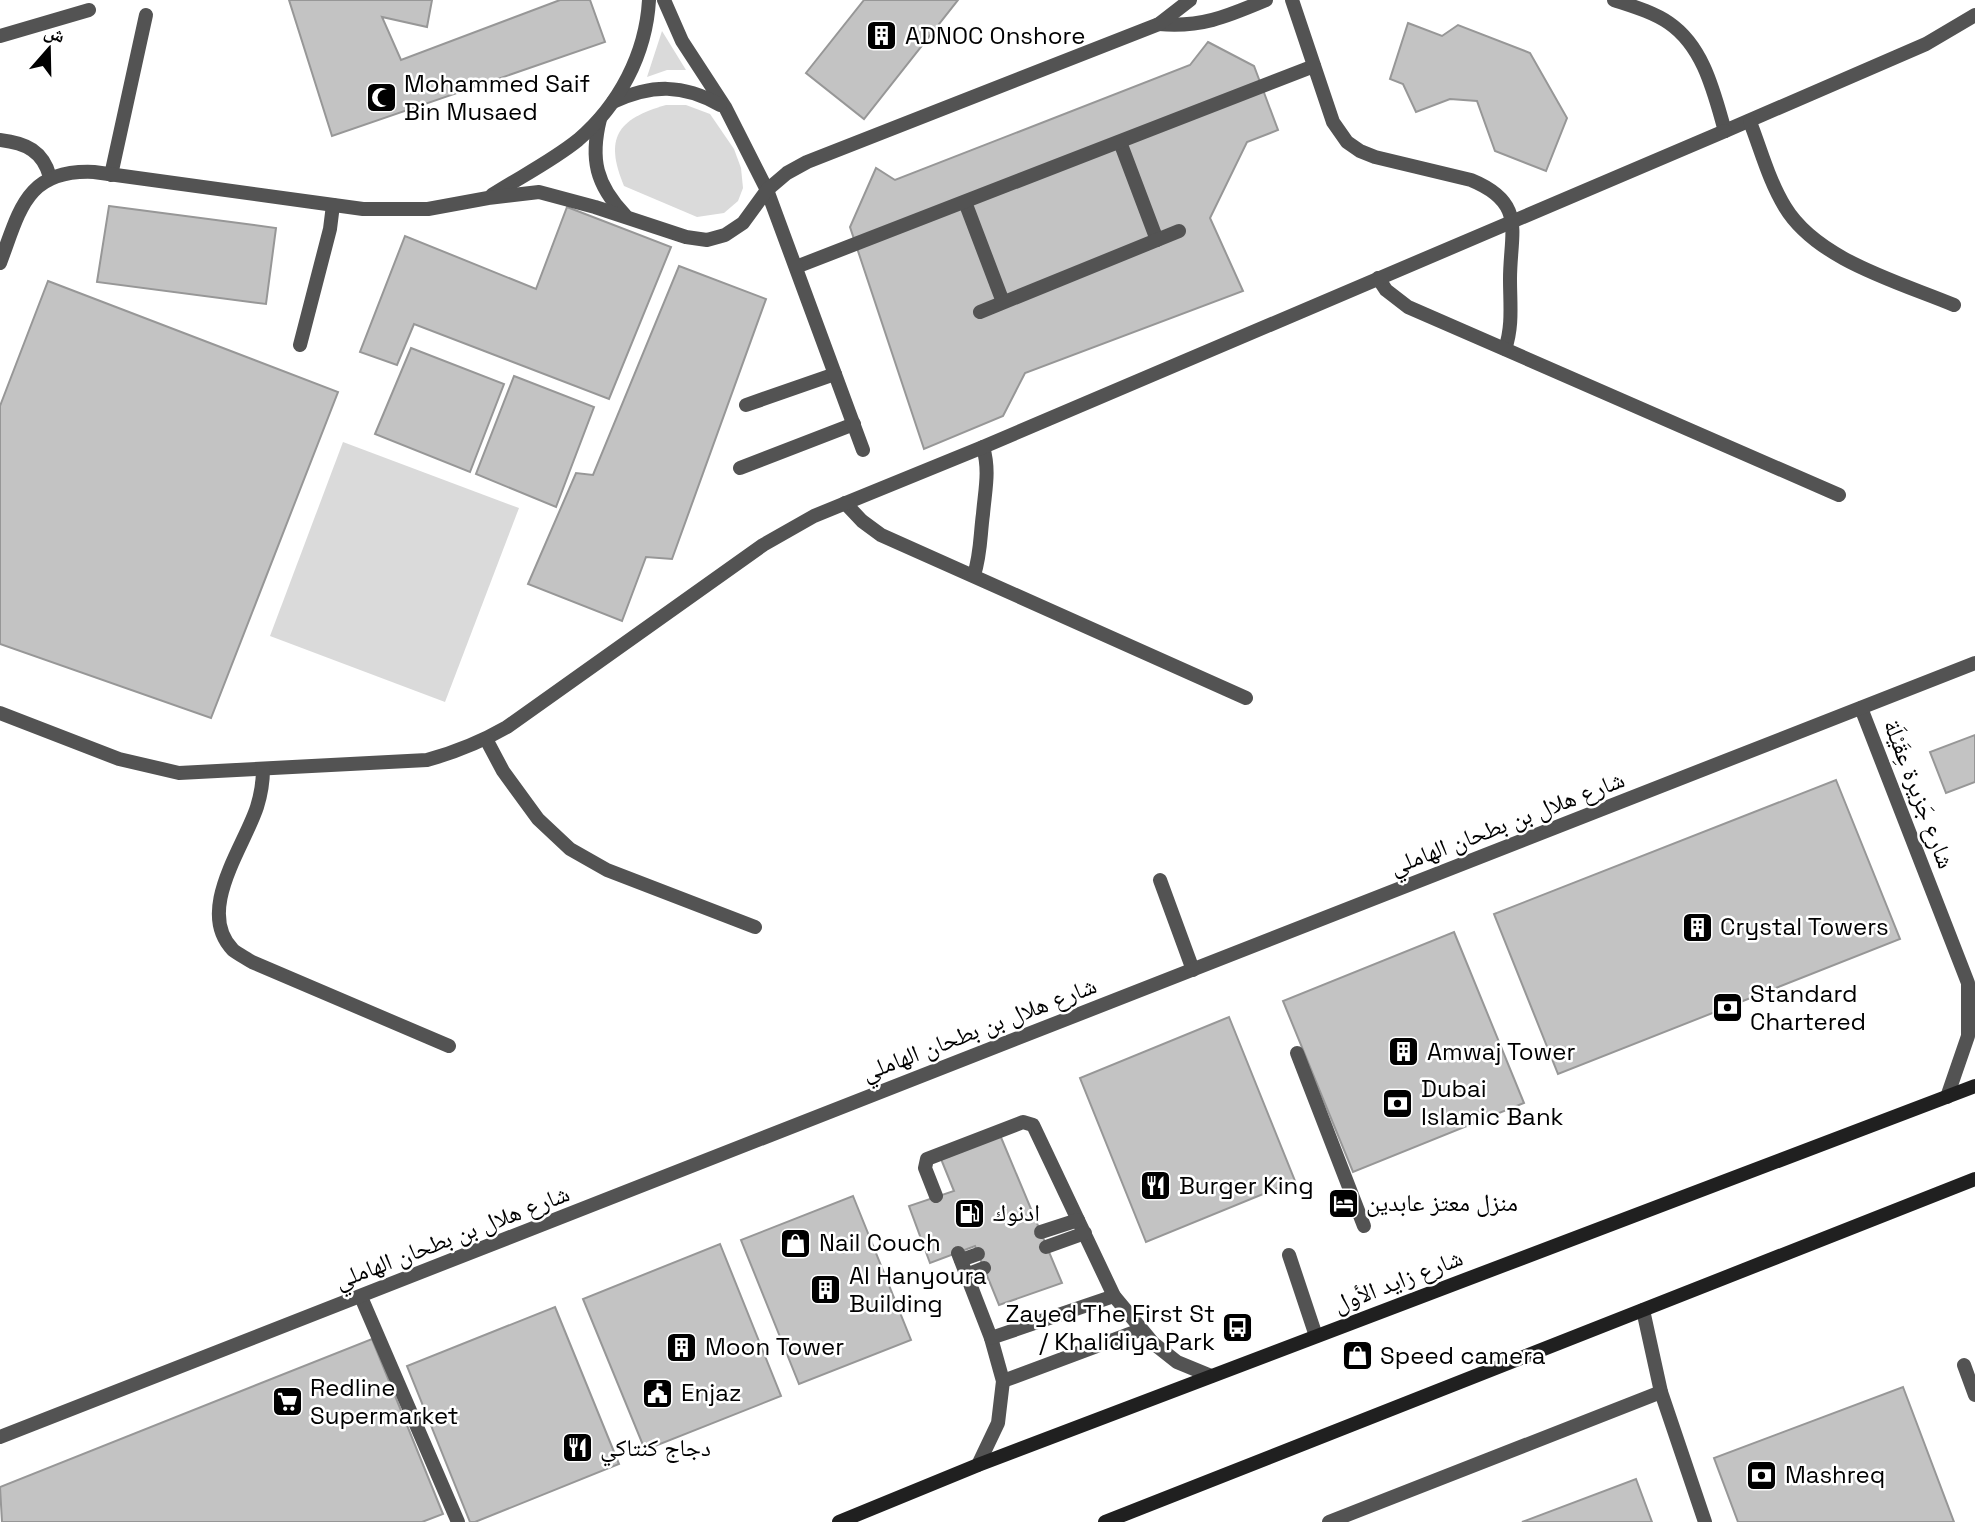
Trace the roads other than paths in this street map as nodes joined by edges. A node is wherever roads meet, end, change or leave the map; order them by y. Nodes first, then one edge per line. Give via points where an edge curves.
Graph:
1 (649, 0) edge
2 (663, 0) edge
3 (1190, 0) edge
4 (1266, 0) edge
5 (1292, 0) edge
6 (1614, 0) edge
7 (89, 10) dead end
8 (146, 15) dead end
9 (1975, 15) edge
10 (1159, 23) junction
11 (0, 36) edge
12 (1314, 66) junction
13 (612, 102) junction
14 (724, 107) junction
15 (601, 117) junction
16 (1750, 122) junction
17 (1725, 131) junction
18 (0, 140) edge
19 (1120, 142) junction
20 (111, 175) junction
21 (50, 177) junction
22 (767, 190) junction
23 (488, 198) junction
24 (965, 202) junction
25 (333, 205) junction
26 (628, 217) junction
27 (1513, 222) junction
28 (1179, 231) dead end
29 (1157, 240) junction
30 (0, 263) edge
31 (796, 267) junction
32 (1378, 278) junction
33 (1003, 302) junction
34 (1954, 305) dead end
35 (979, 312) dead end
36 (300, 345) dead end
37 (1505, 349) junction
38 (835, 374) junction
39 (746, 405) dead end
40 (853, 424) junction
41 (983, 447) junction
42 (863, 450) dead end
43 (740, 468) dead end
44 (1839, 495) dead end
45 (845, 503) junction
46 (974, 575) junction
47 (1975, 663) edge
48 (1246, 698) dead end
49 (1861, 708) junction
50 (0, 713) edge
51 (486, 739) junction
52 (263, 769) junction
53 (1160, 880) dead end
54 (755, 927) dead end
55 (1193, 970) junction
56 (449, 1046) dead end
57 (1297, 1054) dead end
58 (1975, 1086) edge
59 (1947, 1097) junction
60 (1975, 1179) edge
61 (936, 1196) dead end
62 (1082, 1226) junction
63 (1364, 1226) dead end
64 (1041, 1232) dead end
65 (1046, 1247) dead end
66 (978, 1254) dead end
67 (1289, 1255) dead end
68 (984, 1268) dead end
69 (966, 1275) junction
70 (1114, 1296) junction
71 (361, 1297) junction
72 (1643, 1310) junction
73 (1140, 1330) junction
74 (1316, 1336) junction
75 (991, 1338) junction
76 (1964, 1365) dead end
77 (1211, 1376) junction
78 (1003, 1381) junction
79 (1661, 1392) junction
80 (1975, 1395) edge
81 (0, 1437) edge
82 (978, 1465) junction
83 (458, 1522) edge
84 (839, 1522) edge
85 (1105, 1522) edge
86 (1329, 1522) edge
87 (1705, 1522) edge

1 - 13 street via 636,61
2 - 14 street via 682,41
3 - 10 street
4 - 10 street via 1202,24
5 - 12 street
6 - 17 street via 1670,23 1696,52
7 - 11 street
8 - 20 street
9 - 16 street via 1926,44
10 - 22 street via 807,162
12 - 19 street
12 - 27 street via 1333,122 1347,142 1375,157 1483,185 1503,203
13 - 14 street via 635,92 681,89
13 - 15 street
14 - 22 street
15 - 23 street via 577,141
15 - 26 street via 595,161 612,201
16 - 17 street
16 - 34 street via 1784,206 1814,242
17 - 27 street
18 - 21 street via 35,150
19 - 24 street
19 - 29 street
20 - 21 street via 72,171
20 - 25 street
21 - 30 street via 21,207
22 - 26 street via 743,223 706,240
22 - 31 street
23 - 25 street via 397,211
23 - 26 street via 539,192
24 - 31 street
24 - 33 street
25 - 36 street
27 - 32 street
27 - 37 street via 1511,325
28 - 29 street
29 - 33 street
31 - 38 street
32 - 37 street via 1408,307
32 - 41 street
33 - 35 street
37 - 44 street
38 - 39 street
38 - 40 street
40 - 42 street
40 - 43 street
41 - 45 street
41 - 46 street via 988,473 981,554
45 - 46 street via 881,535
45 - 51 street via 763,545
46 - 48 street
47 - 49 street, شارع هلال بن بطحان الهاملي
49 - 55 street, شارع هلال بن بطحان الهاملي
49 - 59 street, شارع جَزيرة عِقَيْلَة via 1968,983 1968,1036
50 - 52 street via 149,768 179,773
51 - 52 street via 427,760
51 - 54 street via 538,819 570,849 607,870
52 - 56 street via 257,809 218,907 221,931 233,950
53 - 55 street
55 - 71 street, شارع هلال بن بطحان الهاملي
57 - 63 street
58 - 59 main road, شارع زايد الأول
59 - 74 main road, شارع زايد الأول
60 - 72 main road
61 - 62 street via 925,1168 927,1159 1030,1123 1038,1130
62 - 64 street
62 - 65 street
62 - 70 street
66 - 69 street via 959,1256
67 - 74 street
68 - 69 street
69 - 75 street
70 - 73 street
70 - 75 street
71 - 81 street, شارع هلال بن بطحان الهاملي
71 - 83 street
72 - 79 street
72 - 85 main road
73 - 77 street via 1177,1362
73 - 78 street
74 - 77 main road, شارع زايد الأول
75 - 78 street
76 - 80 street
77 - 82 main road, شارع زايد الأول
78 - 82 street via 998,1423
79 - 86 street
79 - 87 street
82 - 84 main road, شارع زايد الأول

